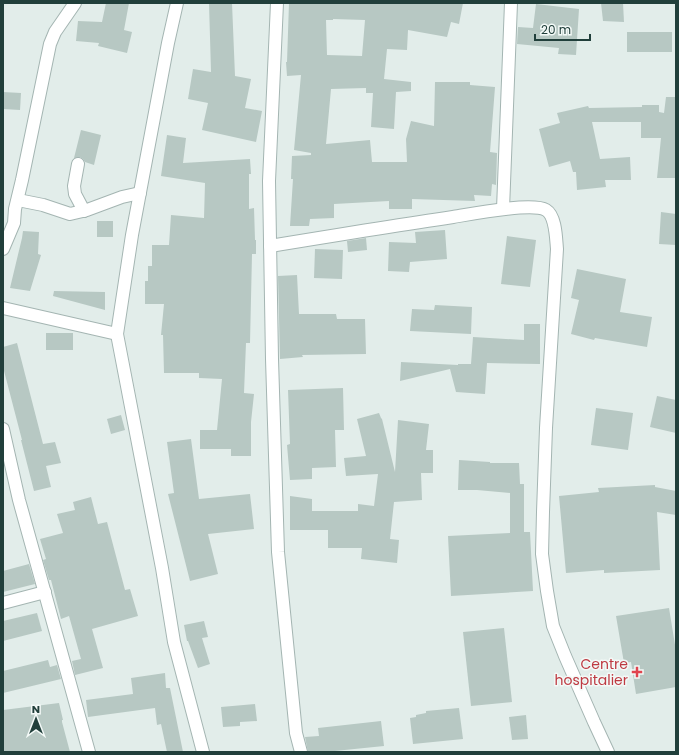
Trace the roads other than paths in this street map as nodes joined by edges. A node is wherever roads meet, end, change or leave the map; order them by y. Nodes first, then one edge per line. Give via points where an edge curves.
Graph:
1 (75, 3) edge
2 (177, 3) edge
3 (277, 3) edge
4 (511, 3) edge
5 (78, 164) dead end
6 (140, 194) junction
7 (18, 200) junction
8 (503, 209) junction
9 (84, 211) junction
10 (270, 246) junction
11 (3, 249) edge
12 (3, 308) edge
13 (117, 334) junction
14 (3, 429) edge
15 (45, 592) junction
16 (3, 603) edge
17 (89, 752) edge
18 (203, 752) edge
19 (301, 752) edge
20 (608, 752) edge

1 - 7 street via 50,44
2 - 6 street
3 - 10 street via 269,181
4 - 8 street
5 - 9 street via 75,194
6 - 9 street via 122,197
6 - 13 street
7 - 9 street via 70,214
7 - 11 street via 14,223
8 - 10 street
8 - 20 street via 547,210 552,217 556,233 542,554 553,626
10 - 19 street via 278,552 296,733
12 - 13 street
13 - 18 street via 174,642
14 - 15 street via 19,500
15 - 16 street
15 - 17 street

